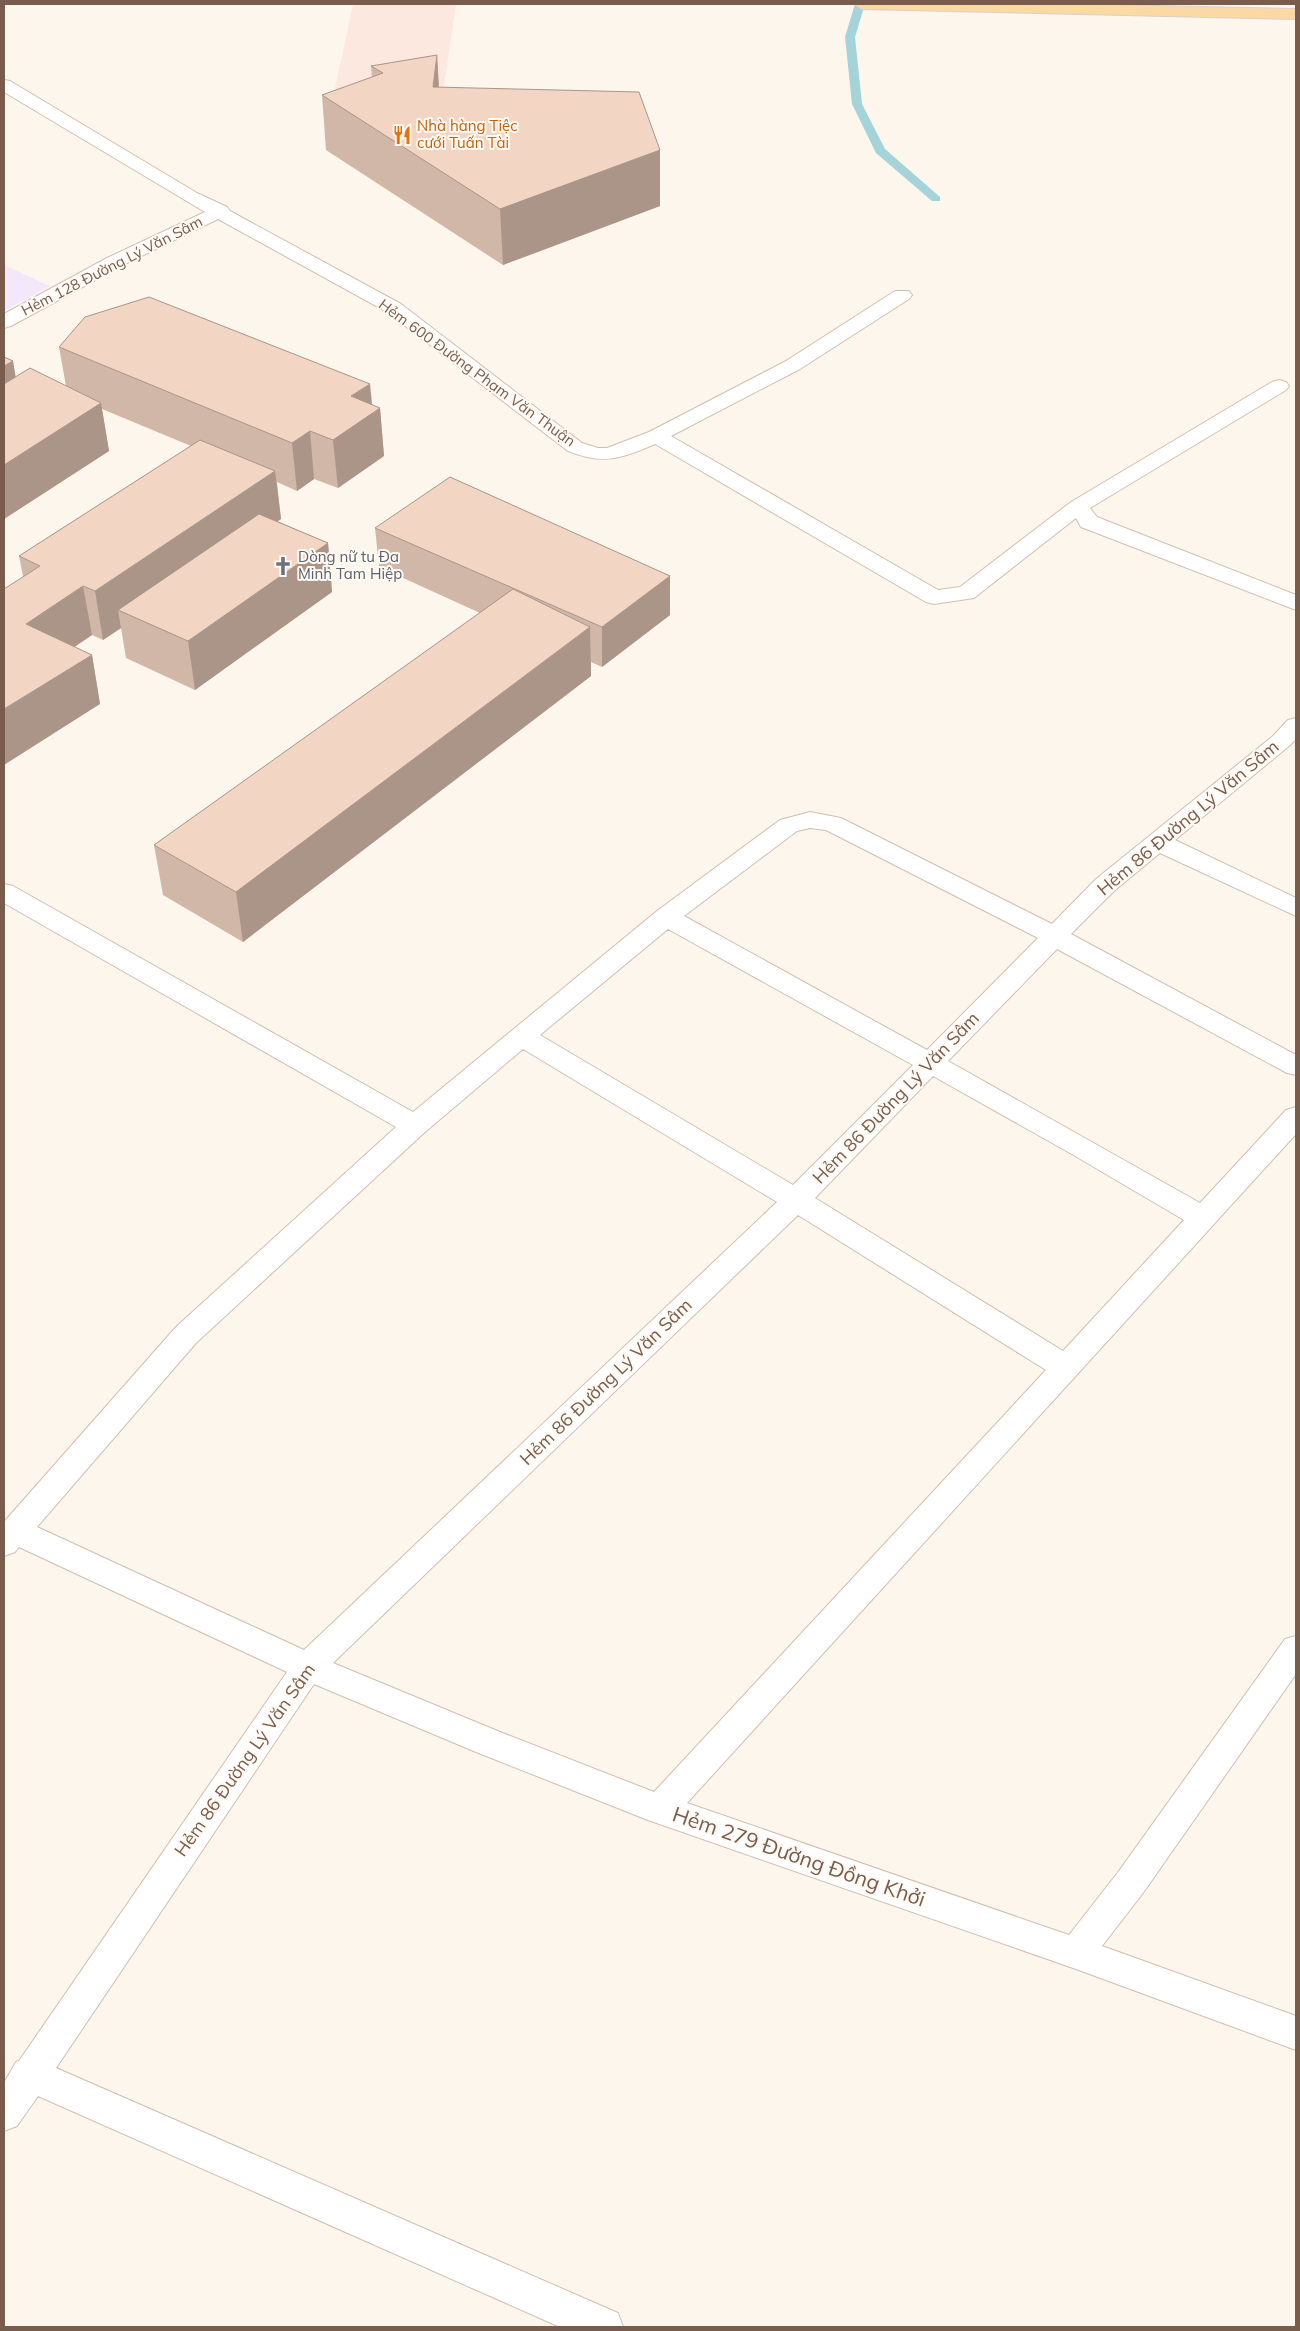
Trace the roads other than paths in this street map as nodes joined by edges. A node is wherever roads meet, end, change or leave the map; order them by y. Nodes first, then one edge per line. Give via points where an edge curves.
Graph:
1 (862, 4) edge
2 (1147, 7) edge
3 (1296, 14) edge
4 (4, 85) edge
5 (221, 212) junction
6 (902, 295) dead end
7 (4, 322) edge
8 (1279, 386) dead end
9 (656, 436) junction
10 (1078, 506) junction
11 (1296, 603) edge
12 (1296, 725) edge
13 (1158, 842) junction
14 (4, 892) edge
15 (1296, 908) edge
16 (666, 917) junction
17 (1054, 936) junction
18 (521, 1036) junction
19 (930, 1063) junction
20 (1296, 1066) edge
21 (1296, 1117) edge
22 (414, 1125) junction
23 (796, 1200) junction
24 (1203, 1218) junction
25 (1066, 1368) junction
26 (9, 1537) edge
27 (1296, 1649) edge
28 (308, 1666) junction
29 (660, 1808) junction
30 (1076, 1953) junction
31 (1296, 2033) edge
32 (29, 2074) junction
33 (4, 2114) edge
34 (604, 2327) edge

1 - 2 main road
2 - 3 main road
4 - 5 street, Hẻm 600 Đường Phạm Văn Thuận
5 - 7 street, Hẻm 128 Đường Lý Văn Sâm via 114,262
5 - 9 street, Hẻm 600 Đường Phạm Văn Thuận via 394,308 575,447 592,455 609,455
6 - 9 street, Hẻm 600 Đường Phạm Văn Thuận via 793,364
8 - 10 street
9 - 10 street via 934,597 966,593
10 - 11 street via 1089,522
12 - 13 street, Hẻm 86 Đường Lý Văn Sâm via 1281,741
13 - 15 street
13 - 17 street, Hẻm 86 Đường Lý Văn Sâm via 1105,885
14 - 22 street
16 - 17 street via 789,825 810,820 832,823
16 - 18 street
16 - 19 street
17 - 19 street, Hẻm 86 Đường Lý Văn Sâm
17 - 20 street
18 - 22 street
18 - 23 street
19 - 23 street, Hẻm 86 Đường Lý Văn Sâm
19 - 24 street
21 - 24 street
22 - 26 street via 186,1335
23 - 25 street
23 - 28 street, Hẻm 86 Đường Lý Văn Sâm
24 - 25 street
25 - 29 street
26 - 28 street, Hẻm 279 Đường Đồng Khởi
27 - 30 street via 1131,1882
28 - 29 street, Hẻm 279 Đường Đồng Khởi via 488,1742
28 - 32 street, Hẻm 86 Đường Lý Văn Sâm
29 - 30 street, Hẻm 279 Đường Đồng Khởi
30 - 31 street, Hẻm 279 Đường Đồng Khởi
32 - 33 street, Hẻm 86 Đường Lý Văn Sâm
32 - 34 street

